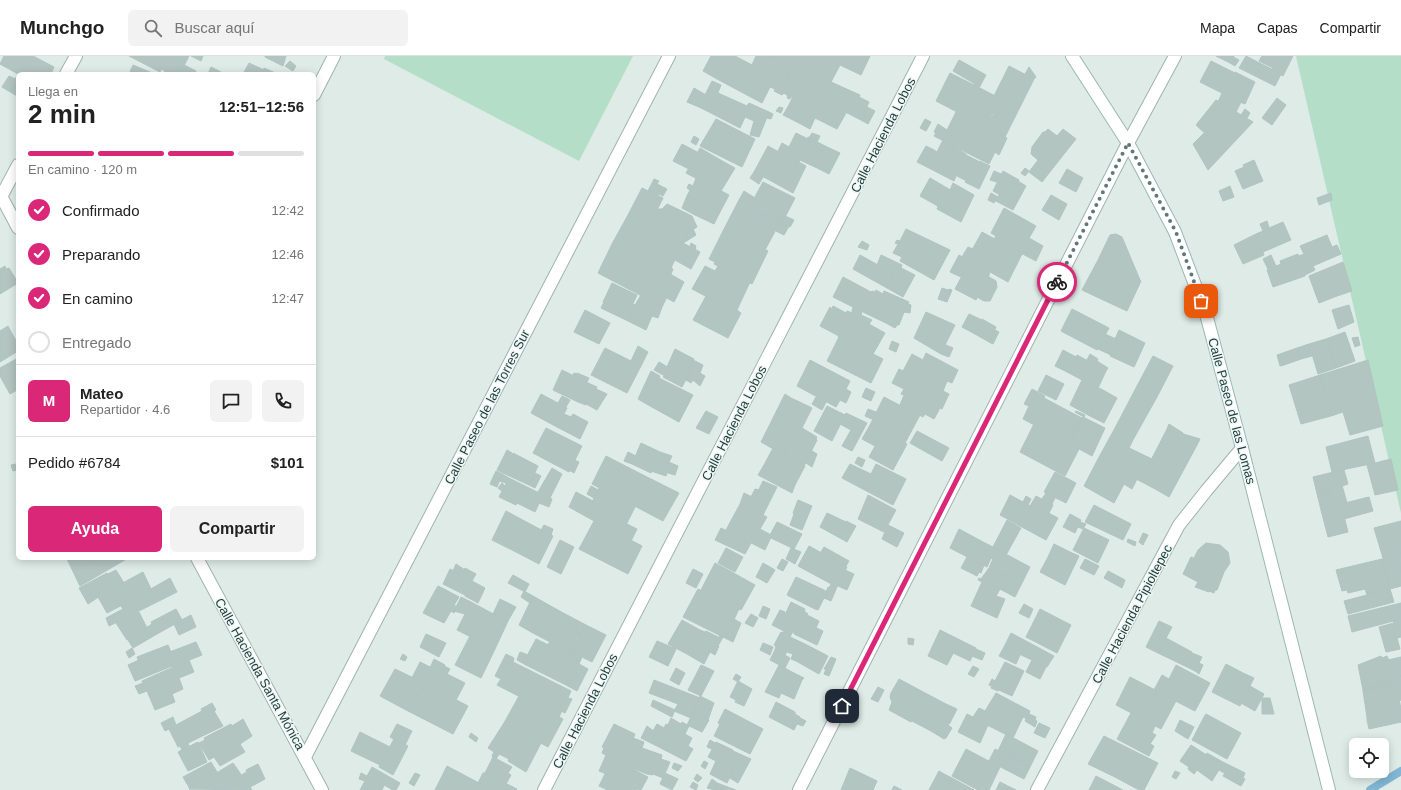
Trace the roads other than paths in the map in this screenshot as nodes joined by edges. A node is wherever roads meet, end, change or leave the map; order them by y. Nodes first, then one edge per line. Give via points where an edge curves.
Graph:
1 (76, 56) edge
2 (334, 56) edge
3 (669, 56) edge
4 (923, 56) edge
5 (1072, 56) edge
6 (1175, 56) edge
7 (67, 72) edge
8 (316, 91) edge
9 (1128, 143) junction
10 (16, 169) edge
11 (1, 195) edge
12 (16, 224) edge
13 (1242, 448) junction
14 (198, 560) edge
15 (305, 757) junction
16 (322, 790) edge
17 (544, 790) edge
18 (799, 790) edge
19 (1037, 790) edge
20 (1329, 790) edge

1 - 7 street
2 - 8 street
3 - 15 street, Calle Paseo de las Torres Sur
4 - 17 street, Calle Hacienda Lobos
5 - 9 street, Calle Paseo de las Lomas
6 - 9 street
9 - 13 street, Calle Paseo de las Lomas via 1176,232 1206,314
9 - 18 street
10 - 11 street
11 - 12 street
13 - 19 street, Calle Hacienda Pipioltepec via 1180,525
13 - 20 street, Calle Paseo de las Lomas
14 - 15 street, Calle Hacienda Santa Mónica
15 - 16 street, Calle Hacienda Santa Mónica

